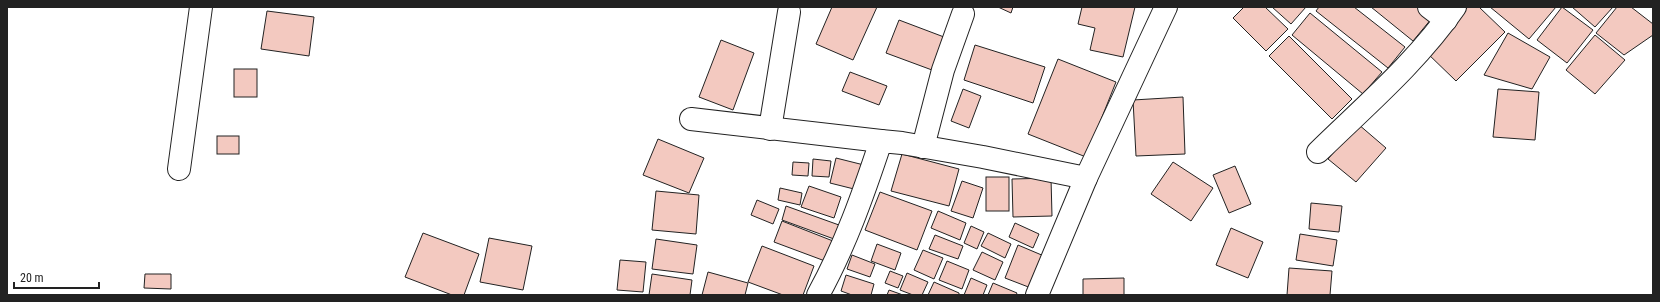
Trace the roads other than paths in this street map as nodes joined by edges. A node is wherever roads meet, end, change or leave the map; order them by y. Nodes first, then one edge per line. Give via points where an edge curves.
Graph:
1 (201, 7) edge
2 (1166, 7) edge
3 (1443, 11) edge
4 (789, 12) dead end
5 (963, 14) dead end
6 (691, 119) dead end
7 (770, 129) junction
8 (881, 141) junction
9 (923, 147) junction
10 (1318, 152) dead end
11 (179, 168) dead end
12 (1086, 178) junction
13 (818, 295) edge
14 (1037, 295) edge

1 - 11 street
2 - 12 street
3 - 10 street via 1400,73
4 - 7 street
5 - 9 street via 943,70
6 - 7 street
7 - 8 street
8 - 9 street
8 - 13 street via 859,209 836,262
9 - 12 street
12 - 14 street

